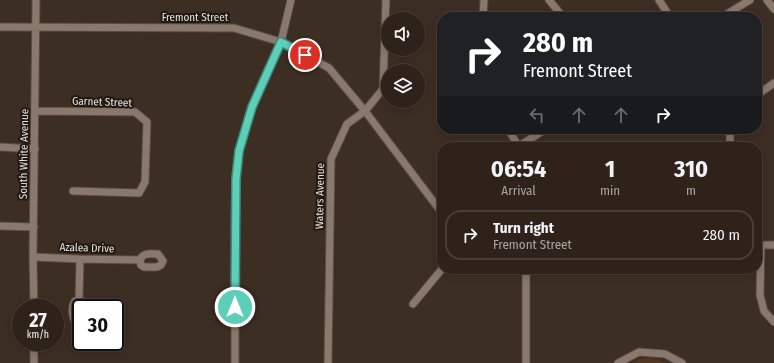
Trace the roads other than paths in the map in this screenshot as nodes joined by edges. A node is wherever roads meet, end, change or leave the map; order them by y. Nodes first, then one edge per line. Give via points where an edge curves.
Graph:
1 (36, 0) edge
2 (291, 0) edge
3 (386, 0) edge
4 (484, 0) edge
5 (549, 0) edge
6 (659, 0) edge
7 (750, 0) edge
8 (767, 0) edge
9 (774, 9) edge
10 (483, 12) edge
11 (559, 12) edge
12 (667, 12) edge
13 (730, 12) edge
14 (0, 27) edge
15 (36, 27) junction
16 (281, 42) junction
17 (774, 84) edge
18 (762, 92) edge
19 (36, 111) junction
20 (365, 112) junction
21 (538, 134) edge
22 (526, 142) edge
23 (0, 148) edge
24 (35, 149) junction
25 (73, 191) dead end
26 (437, 206) edge
27 (0, 226) edge
28 (34, 227) junction
29 (762, 245) edge
30 (774, 245) edge
31 (33, 257) junction
32 (80, 259) junction
33 (140, 260) dead end
34 (438, 274) edge
35 (526, 274) edge
36 (760, 274) edge
37 (34, 299) edge
38 (79, 299) edge
39 (413, 304) dead end
40 (774, 322) edge
41 (34, 351) edge
42 (34, 363) edge
43 (235, 363) edge
44 (328, 363) edge
45 (526, 363) edge
46 (618, 363) edge
47 (682, 363) edge

1 - 15 street, South White Avenue
2 - 16 street
3 - 20 street, Waters Avenue via 383,89
4 - 10 street
5 - 11 street
6 - 12 street
7 - 13 street
8 - 9 street
14 - 15 street, Fremont Street
15 - 16 street, Fremont Street via 234,28
15 - 19 street, South White Avenue
16 - 20 street, Fremont Street via 329,68
16 - 43 street via 252,107 239,151 235,216
17 - 18 street
19 - 24 street, South White Avenue
19 - 25 street, Garnet Street via 135,112 147,122 146,182 139,192
20 - 26 street, Fremont Street
20 - 44 street, Waters Avenue via 347,124 332,159
21 - 22 street
23 - 24 street
24 - 28 street, South White Avenue
27 - 28 street
28 - 31 street, South White Avenue
29 - 30 street
31 - 32 street, Azalea Drive
31 - 37 street, South White Avenue
32 - 33 street, Azalea Drive
32 - 38 street
34 - 39 street
35 - 45 street
36 - 40 street via 760,295 764,311
41 - 42 street
46 - 47 street via 639,352 665,354

